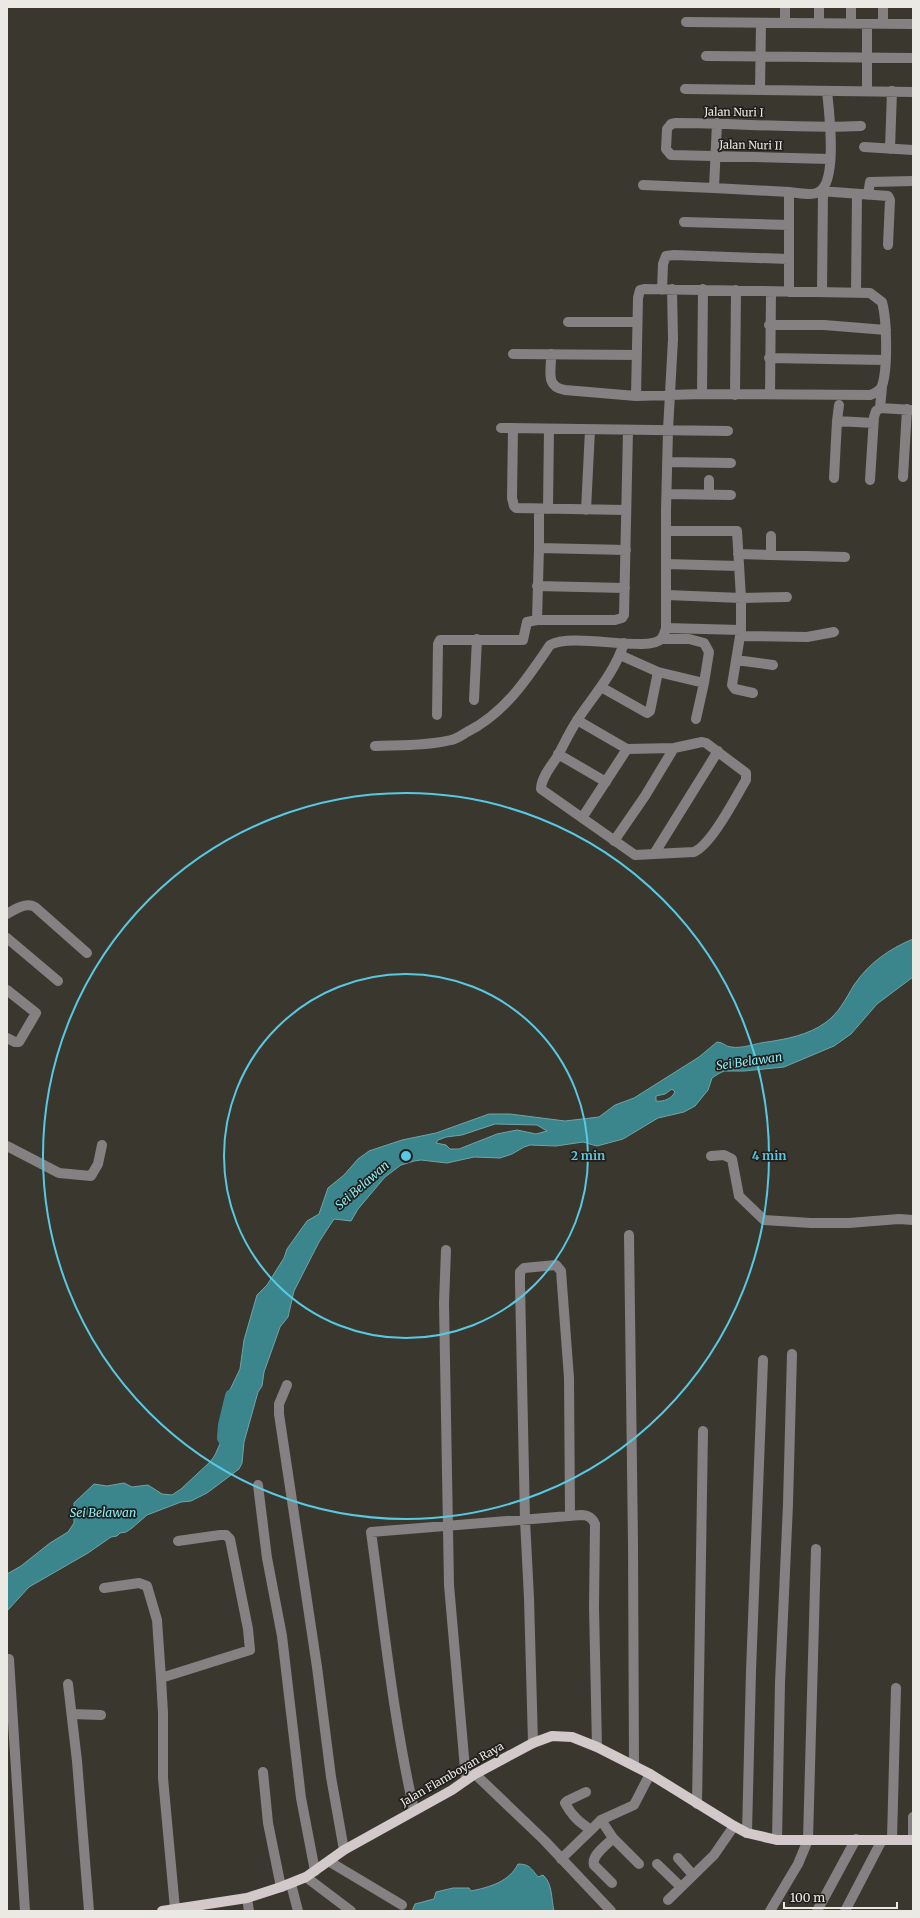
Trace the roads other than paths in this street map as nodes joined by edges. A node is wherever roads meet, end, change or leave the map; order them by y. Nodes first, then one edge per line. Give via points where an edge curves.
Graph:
1 (785, 7) edge
2 (819, 7) edge
3 (851, 7) edge
4 (883, 7) edge
5 (686, 22) dead end
6 (761, 23) junction
7 (785, 23) junction
8 (819, 23) junction
9 (851, 24) junction
10 (867, 24) junction
11 (883, 24) junction
12 (913, 24) edge
13 (706, 56) dead end
14 (761, 57) junction
15 (867, 57) junction
16 (913, 58) edge
17 (685, 89) dead end
18 (760, 90) junction
19 (827, 91) junction
20 (867, 91) junction
21 (892, 91) junction
22 (913, 92) edge
23 (717, 124) junction
24 (862, 126) dead end
25 (831, 128) junction
26 (864, 147) dead end
27 (890, 149) junction
28 (913, 150) edge
29 (671, 155) joint
30 (716, 156) junction
31 (830, 159) junction
32 (913, 180) edge
33 (643, 185) dead end
34 (714, 188) junction
35 (789, 192) junction
36 (822, 192) junction
37 (868, 195) junction
38 (857, 196) junction
39 (684, 222) dead end
40 (789, 225) junction
41 (888, 245) dead end
42 (788, 260) junction
43 (667, 289) junction
44 (703, 289) junction
45 (736, 290) junction
46 (822, 291) junction
47 (771, 292) junction
48 (789, 292) junction
49 (856, 293) junction
50 (568, 322) dead end
51 (637, 322) junction
52 (769, 325) junction
53 (886, 330) junction
54 (513, 354) dead end
55 (551, 354) junction
56 (637, 355) junction
57 (769, 358) junction
58 (885, 360) junction
59 (882, 387) junction
60 (702, 394) junction
61 (770, 394) junction
62 (670, 395) junction
63 (735, 395) junction
64 (636, 396) junction
65 (838, 405) dead end
66 (880, 408) junction
67 (910, 410) edge
68 (837, 421) junction
69 (873, 423) junction
70 (501, 428) dead end
71 (514, 428) junction
72 (549, 428) junction
73 (590, 430) junction
74 (628, 430) junction
75 (668, 430) junction
76 (728, 431) dead end
77 (667, 462) junction
78 (731, 462) dead end
79 (903, 477) dead end
80 (834, 478) dead end
81 (709, 480) dead end
82 (870, 480) dead end
83 (667, 494) junction
84 (709, 494) junction
85 (731, 495) dead end
86 (544, 509) junction
87 (586, 510) junction
88 (626, 510) junction
89 (666, 531) junction
90 (771, 536) dead end
91 (539, 548) junction
92 (626, 550) junction
93 (738, 554) junction
94 (771, 554) junction
95 (845, 557) dead end
96 (666, 564) junction
97 (738, 566) junction
98 (537, 586) junction
99 (625, 588) junction
100 (667, 595) junction
101 (787, 596) dead end
102 (741, 598) junction
103 (537, 620) junction
104 (666, 628) junction
105 (834, 632) dead end
106 (740, 633) junction
107 (477, 639) junction
108 (661, 639) junction
109 (624, 643) junction
110 (620, 655) junction
111 (736, 660) junction
112 (773, 665) dead end
113 (658, 672) junction
114 (704, 683) junction
115 (601, 687) junction
116 (753, 693) dead end
117 (474, 700) dead end
118 (437, 715) dead end
119 (696, 719) dead end
120 (577, 720) junction
121 (375, 746) dead end
122 (674, 748) junction
123 (627, 749) junction
124 (718, 751) junction
125 (558, 754) junction
126 (606, 782) junction
127 (582, 818) junction
128 (614, 841) junction
129 (654, 854) junction
130 (7, 914) edge
131 (7, 938) edge
132 (87, 952) dead end
133 (58, 981) dead end
134 (7, 990) edge
135 (7, 1038) edge
136 (102, 1145) dead end
137 (7, 1146) edge
138 (711, 1156) dead end
139 (913, 1220) edge
140 (629, 1236) dead end
141 (446, 1250) dead end
142 (792, 1354) dead end
143 (763, 1360) dead end
144 (287, 1385) dead end
145 (703, 1431) dead end
146 (258, 1485) dead end
147 (570, 1516) junction
148 (525, 1520) junction
149 (447, 1525) junction
150 (178, 1541) dead end
151 (816, 1548) dead end
152 (104, 1588) dead end
153 (9, 1659) dead end
154 (161, 1678) junction
155 (68, 1684) dead end
156 (896, 1688) dead end
157 (72, 1714) junction
158 (101, 1714) dead end
159 (533, 1743) junction
160 (597, 1747) junction
161 (634, 1766) junction
162 (263, 1772) dead end
163 (650, 1774) junction
164 (470, 1777) junction
165 (586, 1792) dead end
166 (697, 1804) junction
167 (414, 1810) junction
168 (913, 1817) edge
169 (601, 1820) junction
170 (734, 1826) junction
171 (591, 1830) junction
172 (747, 1833) junction
173 (613, 1838) junction
174 (856, 1839) junction
175 (887, 1839) junction
176 (777, 1840) junction
177 (808, 1840) junction
178 (913, 1840) edge
179 (344, 1850) junction
180 (678, 1858) dead end
181 (561, 1859) junction
182 (330, 1862) junction
183 (639, 1864) dead end
184 (658, 1864) dead end
185 (315, 1871) junction
186 (693, 1875) junction
187 (306, 1877) junction
188 (612, 1883) dead end
189 (286, 1886) junction
190 (681, 1887) junction
191 (247, 1898) junction
192 (668, 1900) dead end
193 (402, 1905) dead end
194 (175, 1909) junction
195 (25, 1911) edge
196 (90, 1911) edge
197 (162, 1911) edge
198 (249, 1911) edge
199 (298, 1911) edge
200 (352, 1911) edge
201 (611, 1911) edge
202 (770, 1911) edge
203 (817, 1911) edge
204 (844, 1911) edge

1 - 7 street
2 - 8 street
3 - 9 street
4 - 11 street
5 - 6 street
6 - 7 street
6 - 14 street
7 - 8 street
8 - 9 street
9 - 10 street
10 - 11 street
10 - 15 street
11 - 12 street
13 - 14 street
14 - 15 street
14 - 18 street
15 - 16 street
15 - 20 street
17 - 18 street
18 - 19 street
19 - 20 street
19 - 25 street
20 - 21 street
21 - 22 street
21 - 27 street
23 - 25 street, Jalan Nuri I
23 - 29 street, Jalan Nuri I via 671,124 667,129 665,147
23 - 30 street
24 - 25 street, Jalan Nuri I
25 - 31 street
26 - 27 street
27 - 28 street
29 - 30 street, Jalan Nuri II
30 - 31 street, Jalan Nuri II
30 - 34 street
31 - 36 street via 828,181
32 - 37 street via 869,182
33 - 34 street
34 - 35 street
35 - 36 street
35 - 40 street
36 - 38 street
36 - 46 street
37 - 38 street
37 - 41 street via 885,196 890,200
38 - 49 street
39 - 40 street
40 - 42 street
42 - 43 street via 666,256 662,264
42 - 48 street
43 - 44 street
43 - 51 street via 640,290
43 - 62 street via 673,339
44 - 45 street
44 - 60 street
45 - 47 street
45 - 63 street
46 - 48 street
46 - 49 street
47 - 48 street
47 - 52 street
49 - 53 street via 870,293 882,302
50 - 51 street
51 - 56 street
52 - 53 street via 824,325
52 - 57 street
53 - 58 street
54 - 55 street
55 - 56 street
55 - 64 street via 551,380 555,387 580,392
56 - 64 street
57 - 58 street
57 - 61 street
58 - 59 street
59 - 61 street via 877,393 870,395
59 - 66 street
60 - 62 street
60 - 63 street
61 - 63 street
62 - 64 street
62 - 75 street
65 - 68 street
66 - 67 street
66 - 69 street via 876,411
67 - 79 street
68 - 69 street
68 - 80 street
69 - 82 street
70 - 71 street
71 - 72 street
71 - 86 street via 514,506 519,509
72 - 73 street
72 - 86 street
73 - 74 street
73 - 87 street
74 - 75 street
74 - 88 street
75 - 76 street
75 - 77 street
77 - 78 street
77 - 83 street
81 - 84 street
83 - 84 street
83 - 89 street
84 - 85 street
86 - 87 street
86 - 91 street
87 - 88 street
88 - 92 street
89 - 93 street via 737,531
89 - 96 street
90 - 94 street
91 - 92 street
91 - 98 street
92 - 99 street
93 - 94 street
93 - 97 street
94 - 95 street
96 - 97 street
96 - 100 street
97 - 102 street
98 - 99 street
98 - 103 street
99 - 103 street via 624,615 619,619
100 - 102 street
100 - 104 street
101 - 102 street
102 - 106 street
103 - 107 street via 528,622 523,640
104 - 106 street
104 - 108 street
105 - 106 street via 807,637
106 - 111 street
107 - 117 street
107 - 118 street via 440,640
108 - 109 street via 656,642
108 - 114 street via 689,639 704,643 709,652
109 - 110 street
109 - 121 street via 579,641 550,645 509,700 479,726 452,740
110 - 113 street
110 - 115 street
111 - 112 street
111 - 116 street via 733,688
113 - 114 street
113 - 115 street via 650,711 647,714
114 - 119 street
115 - 120 street
120 - 123 street
120 - 125 street
122 - 123 street
122 - 124 street via 702,742
122 - 128 street
123 - 126 street
124 - 129 street
124 - 129 street via 747,776 710,837 694,852
125 - 126 street
125 - 127 street via 541,789
126 - 127 street
127 - 128 street
128 - 129 street via 635,855
130 - 132 street via 30,905
131 - 133 street
134 - 135 street via 36,1014 19,1042
136 - 137 street via 98,1164 91,1176 59,1173
138 - 139 street via 724,1155 732,1158 739,1196 764,1220 811,1223
140 - 161 street
141 - 149 street via 444,1303
142 - 176 street
143 - 172 street
144 - 179 street via 279,1404 280,1414 331,1777
145 - 166 street
146 - 185 street via 266,1558 282,1636 301,1798
147 - 148 street
147 - 148 street via 569,1378 561,1271 554,1265 524,1268 520,1272
147 - 160 street via 586,1515 592,1518 595,1524
148 - 149 street
148 - 159 street
149 - 164 street via 449,1585
149 - 167 street via 371,1532 403,1766
150 - 154 street via 220,1535 226,1535 230,1539 250,1650
151 - 177 street
152 - 154 street via 139,1583 147,1586 157,1620
153 - 195 street
154 - 194 street via 163,1778
155 - 157 street
156 - 175 street
157 - 158 street
157 - 196 street
159 - 160 main road, Jalan Flamboyan Raya via 563,1735
159 - 164 main road, Jalan Flamboyan Raya
160 - 161 main road, Jalan Flamboyan Raya
161 - 163 main road, Jalan Flamboyan Raya
162 - 189 street via 268,1823
163 - 166 main road, Jalan Flamboyan Raya
163 - 169 street via 634,1805
164 - 167 main road, Jalan Flamboyan Raya via 452,1790
164 - 181 street via 544,1840
165 - 171 street via 565,1803 577,1821
166 - 170 main road, Jalan Flamboyan Raya
167 - 179 main road, Jalan Flamboyan Raya
168 - 178 street
169 - 171 street
169 - 173 street
170 - 172 main road, Jalan Flamboyan Raya
170 - 186 street via 714,1855
171 - 181 street
172 - 176 main road, Jalan Flamboyan Raya
173 - 183 street
173 - 188 street via 593,1862
174 - 175 main road, Jalan Flamboyan Raya
174 - 177 main road, Jalan Flamboyan Raya
174 - 203 street
175 - 178 main road, Jalan Flamboyan Raya
175 - 204 street
176 - 177 main road, Jalan Flamboyan Raya
177 - 202 street via 798,1864
179 - 182 main road, Jalan Flamboyan Raya
180 - 186 street
181 - 201 street
182 - 185 main road, Jalan Flamboyan Raya
182 - 193 street
184 - 190 street
185 - 187 main road, Jalan Flamboyan Raya
186 - 190 street
187 - 189 main road, Jalan Flamboyan Raya
187 - 200 street
189 - 191 main road, Jalan Flamboyan Raya
189 - 199 street
190 - 192 street
191 - 194 main road, Jalan Flamboyan Raya
191 - 198 street
194 - 197 main road, Jalan Flamboyan Raya

